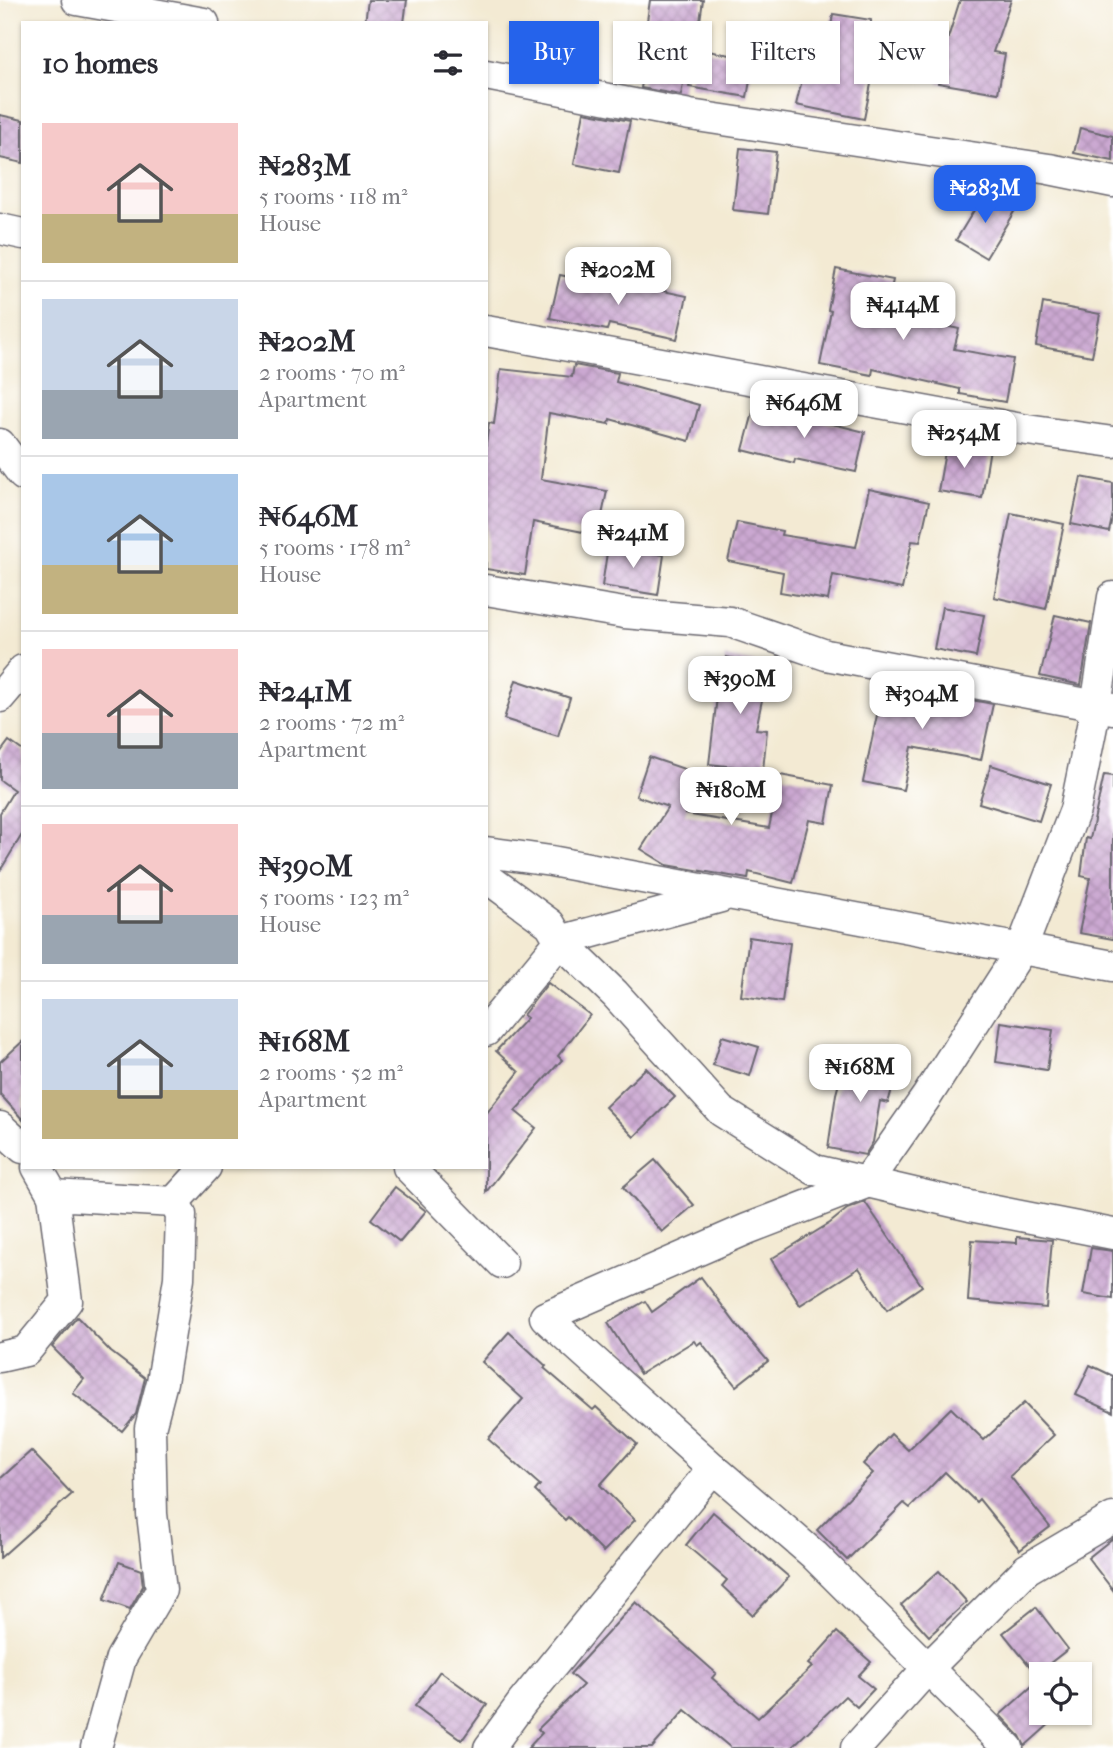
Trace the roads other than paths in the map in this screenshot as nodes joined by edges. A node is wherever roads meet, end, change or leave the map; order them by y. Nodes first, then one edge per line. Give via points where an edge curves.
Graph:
1 (77, 0) edge
2 (193, 21) edge
3 (488, 75) edge
4 (1113, 182) edge
5 (0, 229) edge
6 (21, 234) edge
7 (488, 331) edge
8 (1113, 442) edge
9 (0, 444) edge
10 (21, 472) edge
11 (488, 590) edge
12 (1113, 597) edge
13 (21, 672) edge
14 (0, 697) edge
15 (1104, 707) edge
16 (488, 852) edge
17 (488, 878) edge
18 (729, 894) junction
19 (560, 941) junction
20 (1021, 950) junction
21 (1113, 966) edge
22 (488, 1029) edge
23 (0, 1127) edge
24 (21, 1146) edge
25 (38, 1169) edge
26 (204, 1169) edge
27 (410, 1169) edge
28 (866, 1183) junction
29 (52, 1195) junction
30 (174, 1202) junction
31 (1113, 1234) edge
32 (502, 1263) dead end
33 (0, 1357) edge
34 (713, 1468) junction
35 (1113, 1518) edge
36 (928, 1668) junction
37 (96, 1748) edge
38 (489, 1748) edge
39 (856, 1748) edge
40 (1008, 1748) edge

1 - 2 street
3 - 4 street via 690,115
5 - 6 street
7 - 8 street
9 - 10 street
11 - 15 street via 624,613 730,622 826,654
12 - 15 street
13 - 14 street
15 - 20 street via 1075,810
16 - 18 street
17 - 19 street via 550,924
18 - 19 street
18 - 20 street
19 - 22 street
19 - 28 street via 721,1111 816,1170
20 - 21 street
20 - 28 street
23 - 24 street
25 - 29 street
26 - 30 street
27 - 32 street
28 - 31 street
28 - 34 street via 545,1317
29 - 30 street
29 - 33 street via 67,1301 26,1351
30 - 37 street via 181,1214 179,1278 150,1428 152,1514 161,1590 121,1658
34 - 36 street via 814,1555
34 - 38 street
35 - 36 street via 1027,1569
36 - 39 street
36 - 40 street

